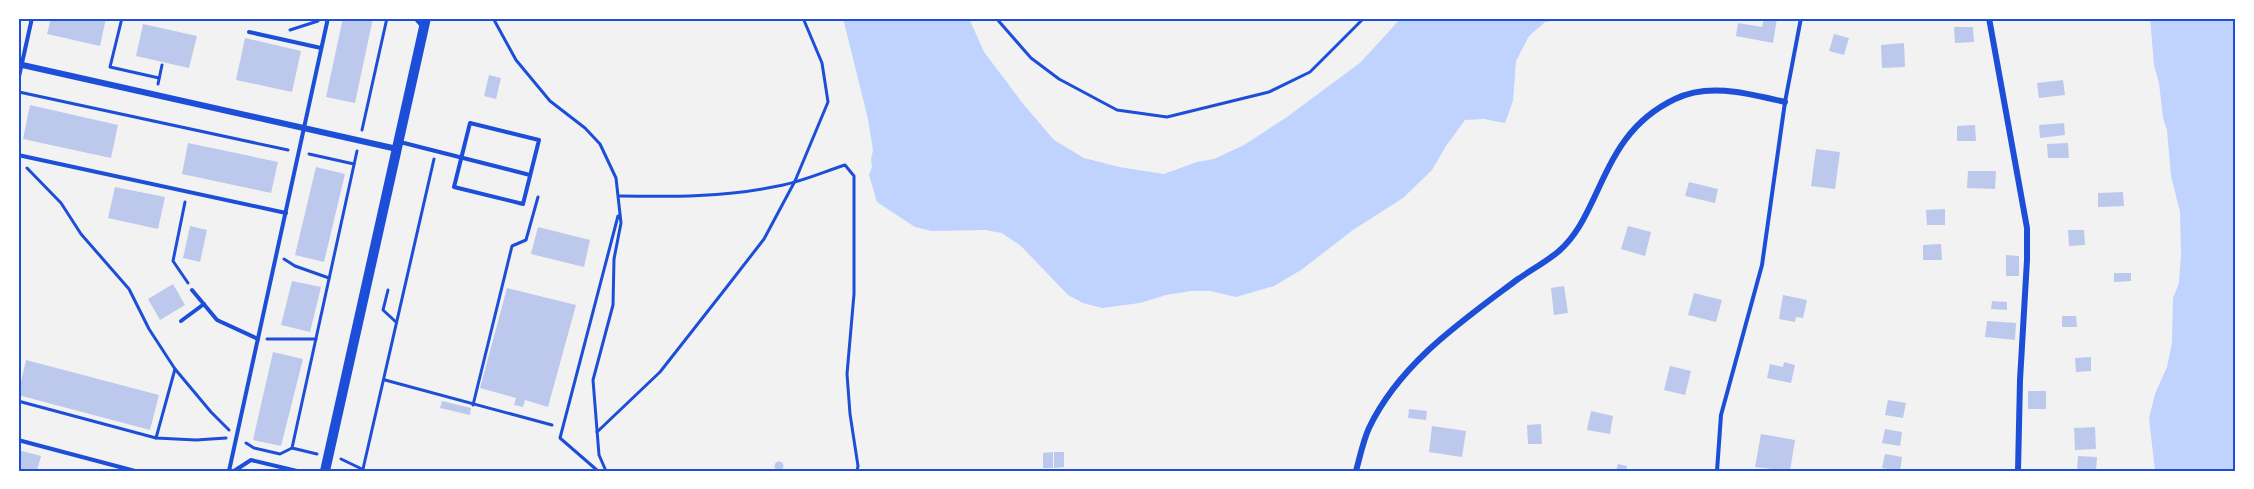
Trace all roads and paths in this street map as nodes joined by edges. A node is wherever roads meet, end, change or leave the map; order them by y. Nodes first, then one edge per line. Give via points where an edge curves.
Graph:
1 (32, 18) edge
2 (122, 18) edge
3 (327, 18) edge
4 (387, 18) edge
5 (415, 18) edge
6 (493, 18) edge
7 (803, 18) edge
8 (996, 18) edge
9 (1364, 18) edge
10 (1801, 18) edge
11 (1989, 18) edge
12 (425, 23) edge
13 (249, 32) dead end
14 (271, 37) junction
15 (321, 48) junction
16 (20, 65) edge
17 (162, 65) dead end
18 (159, 78) junction
19 (18, 81) edge
20 (18, 91) edge
21 (156, 95) junction
22 (1785, 102) junction
23 (304, 128) junction
24 (360, 141) junction
25 (398, 145) junction
26 (436, 151) junction
27 (299, 152) junction
28 (18, 155) edge
29 (461, 158) junction
30 (354, 164) junction
31 (23, 165) dead end
32 (530, 175) junction
33 (795, 181) junction
34 (187, 192) junction
35 (538, 196) dead end
36 (620, 196) junction
37 (620, 212) junction
38 (286, 213) junction
39 (277, 254) junction
40 (329, 278) junction
41 (192, 290) joint
42 (388, 290) dead end
43 (204, 304) junction
44 (181, 321) dead end
45 (396, 322) junction
46 (258, 339) junction
47 (316, 339) junction
48 (175, 369) junction
49 (385, 380) junction
50 (18, 401) edge
51 (473, 405) junction
52 (552, 425) dead end
53 (597, 432) junction
54 (156, 438) junction
55 (237, 438) junction
56 (18, 440) edge
57 (343, 459) dead end
58 (353, 464) junction
59 (271, 465) junction
60 (364, 470) edge
61 (135, 471) edge
62 (232, 471) edge
63 (270, 471) edge
64 (297, 471) edge
65 (325, 471) edge
66 (353, 471) edge
67 (598, 471) edge
68 (606, 471) edge
69 (857, 471) edge
70 (1356, 471) edge
71 (1717, 471) edge
72 (2018, 471) edge

1 - 16 lane
2 - 18 path via 110,67
3 - 14 path
3 - 15 lane
4 - 24 path
5 - 12 lane
6 - 36 path via 516,60 550,101 600,144
7 - 33 path via 822,63 828,102
8 - 9 path via 1031,58 1059,80 1117,110 1167,117 1269,93 1310,72
10 - 22 lane
11 - 72 street via 2027,228
12 - 25 main road
13 - 14 lane
14 - 15 lane
15 - 23 lane
16 - 19 lane
16 - 21 street
17 - 18 path
18 - 21 path
20 - 27 path
21 - 23 street
22 - 70 street via 1708,89 1676,98 1650,114 1626,136 1581,226 1559,251 1433,346 1389,393 1368,429
22 - 71 lane via 1762,265 1721,415
23 - 24 street
23 - 27 lane
24 - 25 street
24 - 30 path
25 - 26 lane
25 - 65 main road
26 - 29 lane
26 - 45 path
27 - 30 path
27 - 38 lane
28 - 34 lane
29 - 32 lane
29 - 32 lane via 454,187 523,204
29 - 32 lane via 470,123 528,137 539,140
30 - 40 path
31 - 48 path via 61,203 81,234 129,289
33 - 36 path via 709,195
33 - 53 path via 758,248 660,372
33 - 69 path via 845,165 854,176 854,294 847,374
34 - 38 lane
34 - 41 path via 173,261
35 - 51 path via 526,240 512,246
36 - 37 path
37 - 53 path via 613,305 593,380
37 - 67 path via 560,438
38 - 39 lane
39 - 40 path via 295,266
39 - 46 lane
40 - 47 path
41 - 43 lane
42 - 45 path via 383,310
43 - 44 lane
43 - 46 lane via 217,321
45 - 49 path
46 - 47 path
46 - 55 lane
47 - 55 path via 292,448 280,454 254,448
48 - 54 path
48 - 55 path
49 - 51 path
49 - 60 path
50 - 54 path
51 - 52 path
53 - 68 path via 599,455
54 - 55 path
55 - 62 lane
56 - 61 lane
57 - 58 path
58 - 60 path
58 - 66 path
59 - 62 lane via 251,460
59 - 63 lane
59 - 64 lane

